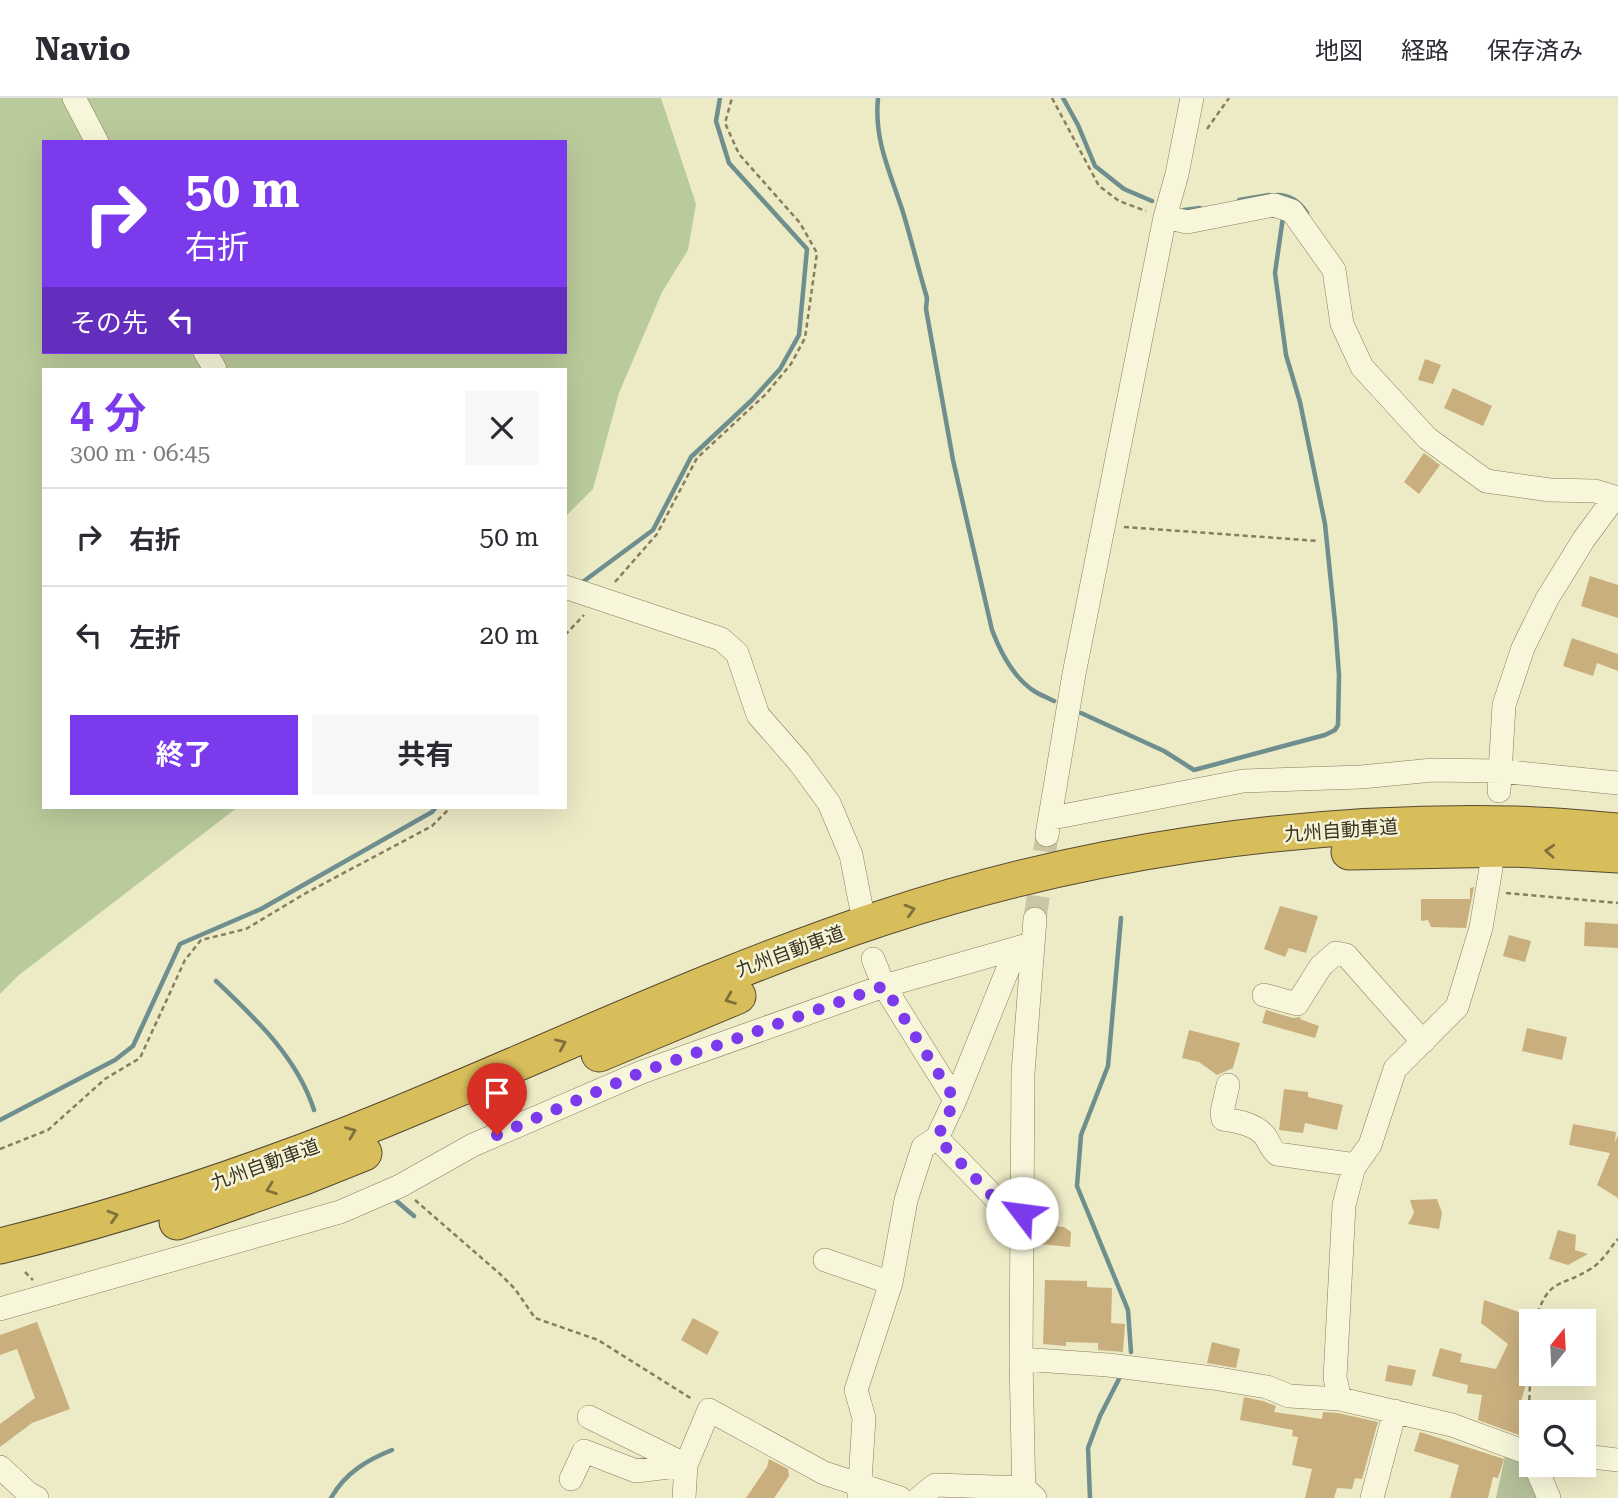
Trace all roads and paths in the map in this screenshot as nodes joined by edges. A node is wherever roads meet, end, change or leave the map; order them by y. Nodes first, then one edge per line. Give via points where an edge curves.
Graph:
1 (74, 98) edge
2 (732, 98) edge
3 (1052, 98) edge
4 (1192, 98) edge
5 (96, 140) edge
6 (1165, 217) junction
7 (1616, 498) edge
8 (1103, 526) junction
9 (1319, 541) dead end
10 (567, 588) edge
11 (600, 599) junction
12 (567, 633) edge
13 (1500, 781) junction
14 (1618, 783) edge
15 (449, 809) edge
16 (1618, 831) edge
17 (1618, 855) edge
18 (1491, 868) dead end
19 (1486, 891) junction
20 (1618, 902) edge
21 (861, 906) dead end
22 (1035, 919) tunnel mouth
23 (1024, 946) junction
24 (873, 960) dead end
25 (884, 986) junction
26 (1264, 995) dead end
27 (1423, 1042) junction
28 (1228, 1085) dead end
29 (955, 1100) junction
30 (937, 1138) junction
31 (0, 1149) edge
32 (1356, 1165) junction
33 (400, 1186) junction
34 (1022, 1213) junction
35 (1618, 1239) edge
36 (0, 1245) edge
37 (825, 1260) dead end
38 (0, 1269) edge
39 (891, 1283) junction
40 (0, 1309) edge
41 (1539, 1309) edge
42 (1021, 1359) junction
43 (1340, 1399) junction
44 (709, 1410) junction
45 (1395, 1410) junction
46 (589, 1417) dead end
47 (1519, 1450) edge
48 (1596, 1458) edge
49 (1618, 1460) edge
50 (686, 1465) junction
51 (0, 1467) edge
52 (1540, 1477) edge
53 (571, 1479) dead end
54 (859, 1491) edge
55 (1028, 1495) edge
56 (37, 1498) edge
57 (684, 1498) edge
58 (900, 1498) edge
59 (919, 1498) edge
60 (1372, 1498) edge
61 (1549, 1498) edge

1 - 5 street
2 - 11 path via 725,123 738,155 800,223 817,253 805,338 766,394 696,458 657,534
3 - 6 path via 1099,186 1119,201
4 - 6 street
6 - 7 street via 1187,222 1283,208 1334,270 1342,324 1362,368 1427,438 1486,481 1550,491 1595,491
6 - 8 street
7 - 13 street via 1578,549 1523,648 1504,705
8 - 9 path
8 - 13 street via 1050,827 1243,781 1433,770
10 - 11 street
11 - 12 path
11 - 21 street via 721,639 737,653 758,715 829,803 851,855
13 - 14 street
15 - 31 path via 432,826 246,929 201,940 185,960 140,1058 105,1079 48,1130
36 -> 16 highway, 九州自動車道 via 173,1198 430,1101 765,959 885,917 995,886 1235,838 1364,827 1517,824
17 -> 38 highway, 九州自動車道 via 1514,849 1365,851 1237,862 1102,884 999,908 774,981 304,1177 181,1220
18 - 19 street
19 - 20 path
19 - 27 street via 1481,929 1457,1007
22 - 23 street
23 - 25 street
23 - 29 street
23 - 34 street
24 - 25 street
25 - 29 street
25 - 33 street via 642,1072 473,1146
26 - 27 street via 1297,1004 1321,966 1335,953 1346,955
27 - 32 street via 1395,1069 1370,1145
28 - 32 street via 1223,1119 1254,1128 1278,1154
29 - 30 street
30 - 34 street via 999,1203
30 - 39 street via 923,1147 909,1190
32 - 43 street via 1345,1205 1335,1378
33 - 40 street via 340,1212
33 - 44 path via 500,1274 535,1318 598,1340
34 - 42 street
35 - 41 path via 1594,1267 1555,1284
37 - 39 street
39 - 54 street via 856,1390 864,1418
42 - 43 street via 1213,1378 1289,1396
42 - 55 street
43 - 45 street
44 - 50 street
44 - 54 street
45 - 47 street
45 - 60 street
46 - 50 street
48 - 49 street
50 - 53 street via 636,1471 584,1451
50 - 57 street
51 - 56 street
52 - 61 street
54 - 58 street
55 - 59 street via 935,1485

